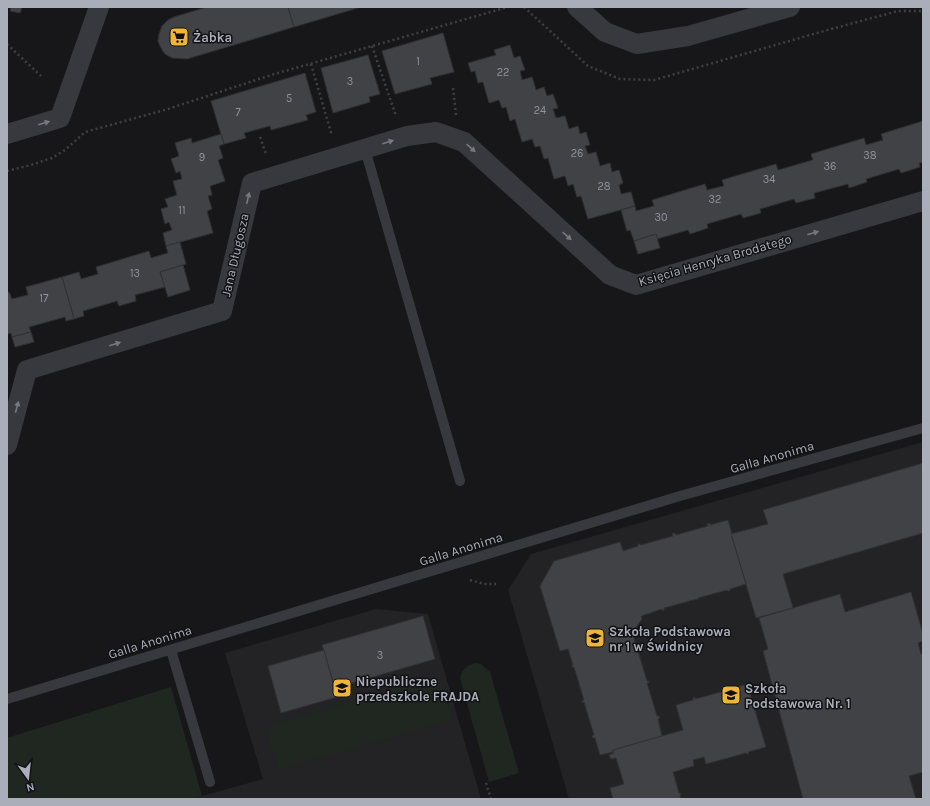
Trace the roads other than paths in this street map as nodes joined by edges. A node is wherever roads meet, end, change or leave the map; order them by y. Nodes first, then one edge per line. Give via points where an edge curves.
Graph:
1 (99, 7) edge
2 (577, 7) edge
3 (790, 7) edge
4 (436, 132) joint
5 (7, 134) edge
6 (365, 149) junction
7 (923, 201) edge
8 (923, 428) edge
9 (7, 445) edge
10 (460, 481) dead end
11 (171, 650) junction
12 (7, 699) edge
13 (210, 782) dead end

5 -> 1 street via 60,118
2 - 3 street via 605,32 637,44 688,36
6 -> 4 street, Jana Długosza via 408,136
4 -> 7 street, Księcia Henryka Brodatego via 464,142 610,275 636,285
9 -> 6 street, Jana Długosza via 27,370 222,311 252,183
6 - 10 lane
8 - 11 lane, Galla Anonima via 680,496
11 - 12 lane, Galla Anonima
11 - 13 lane

